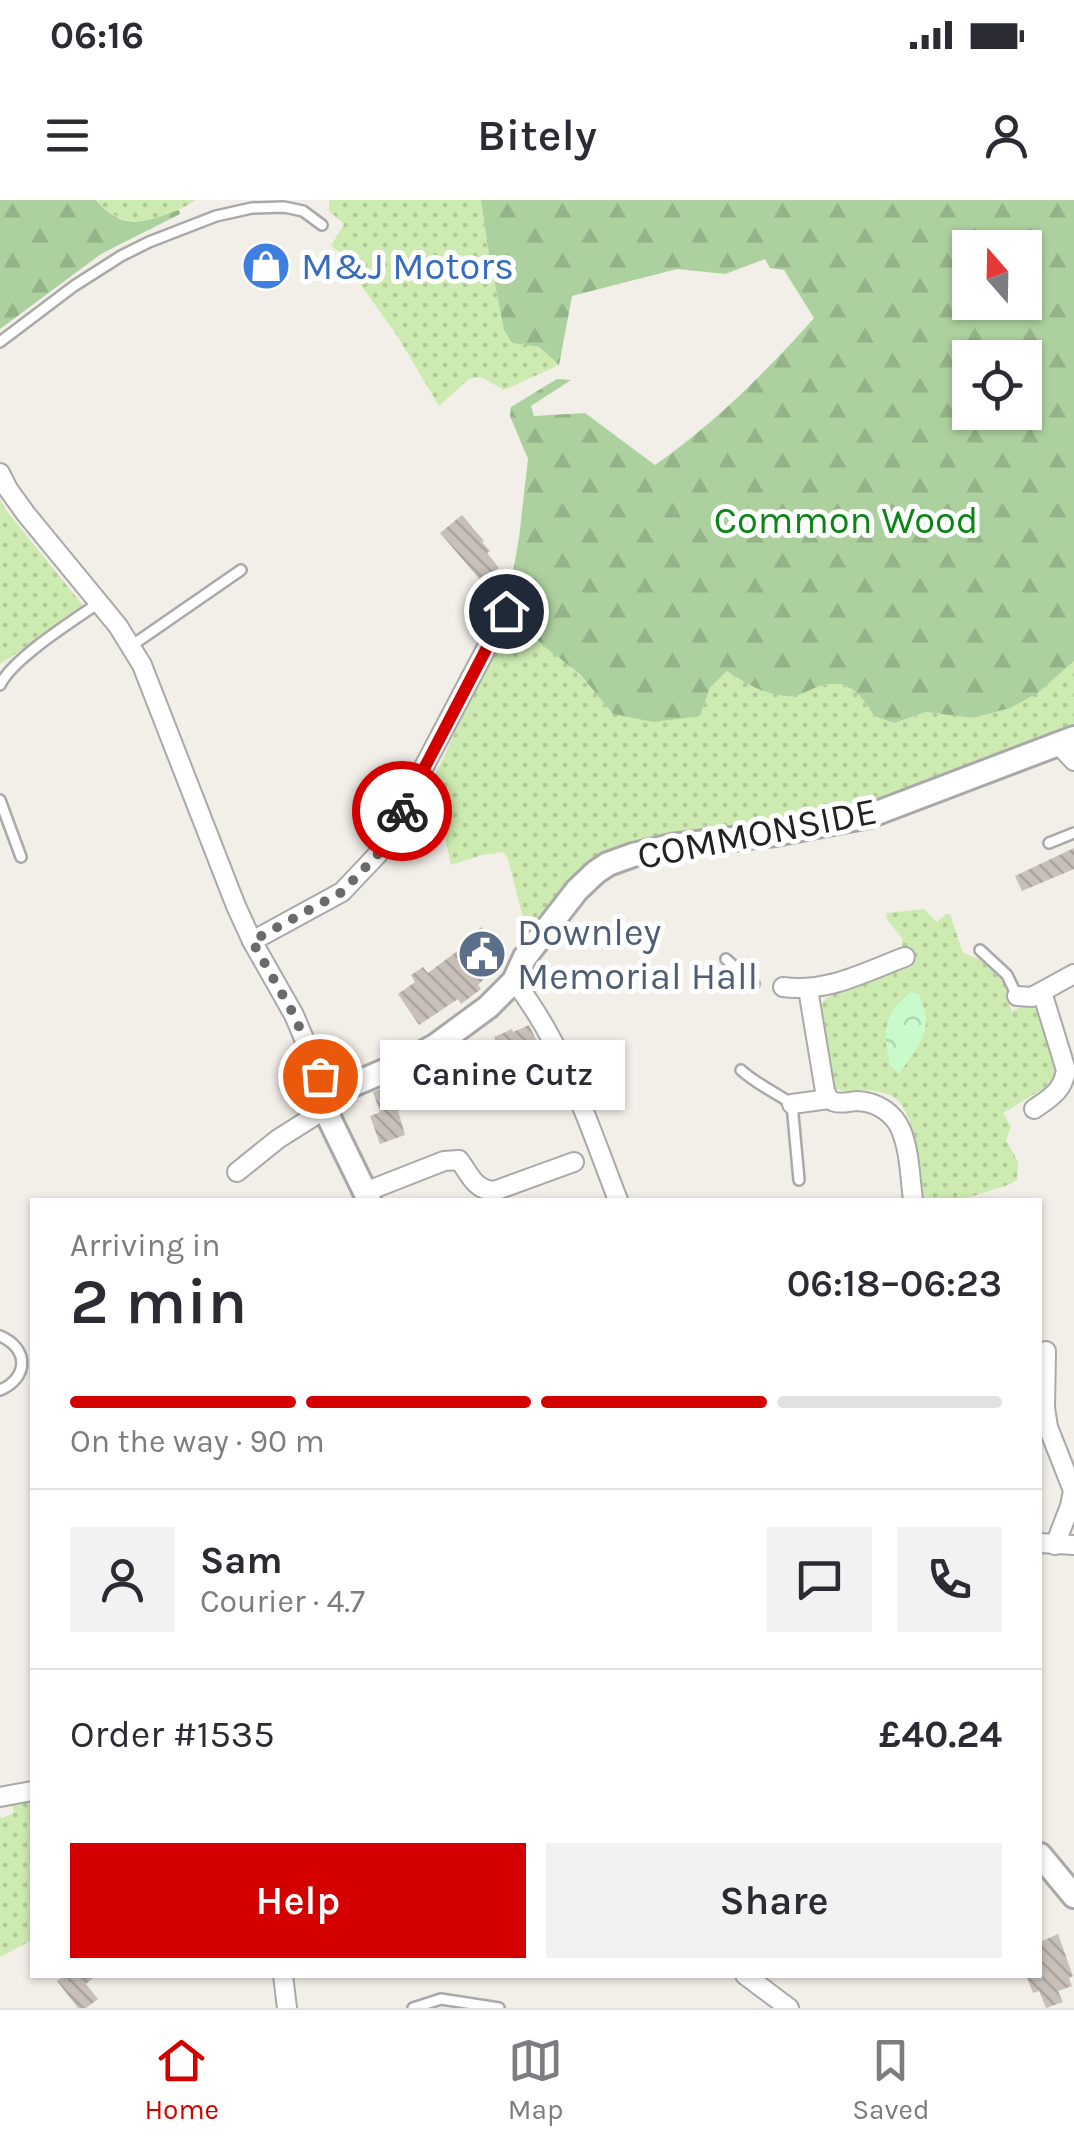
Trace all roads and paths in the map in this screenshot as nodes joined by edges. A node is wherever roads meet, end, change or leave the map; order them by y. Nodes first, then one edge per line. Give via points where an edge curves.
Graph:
1 (322, 225) dead end
2 (0, 342) edge
3 (0, 473) edge
4 (241, 570) dead end
5 (100, 602) junction
6 (506, 611) dead end
7 (131, 646) junction
8 (0, 685) edge
9 (1069, 748) edge
10 (0, 800) edge
11 (1074, 833) edge
12 (1050, 844) dead end
13 (20, 856) dead end
14 (252, 941) junction
15 (980, 950) dead end
16 (905, 957) dead end
17 (726, 959) dead end
18 (1074, 974) edge
19 (514, 981) junction
20 (754, 984) dead end
21 (781, 987) dead end
22 (808, 989) junction
23 (1042, 992) junction
24 (1016, 996) joint
25 (741, 1070) dead end
26 (829, 1099) junction
27 (328, 1103) junction
28 (792, 1104) junction
29 (1034, 1109) dead end
30 (574, 1162) dead end
31 (237, 1172) dead end
32 (799, 1180) dead end
33 (367, 1196) edge
34 (617, 1198) edge
35 (913, 1198) edge
36 (0, 1336) edge
37 (1046, 1351) dead end
38 (21, 1368) junction
39 (30, 1371) edge
40 (0, 1390) edge
41 (1074, 1492) edge
42 (1056, 1544) edge
43 (30, 1791) edge
44 (0, 1797) edge
45 (1042, 1857) edge
46 (1074, 1896) edge
47 (284, 1978) edge
48 (749, 1978) edge
49 (286, 2008) edge
50 (414, 2008) edge
51 (500, 2008) edge
52 (788, 2008) edge

1 - 2 lane via 284,207 216,216 121,256
3 - 5 street
4 - 7 lane
5 - 7 street
5 - 8 lane via 35,649
6 - 14 street via 378,854 342,892
7 - 14 street
9 - 19 street, COMMONSIDE via 869,816 671,846 608,864 537,940
10 - 13 lane
11 - 12 lane
14 - 27 street via 294,1015
15 - 24 lane via 1007,975
16 - 22 street
17 - 20 lane
18 - 23 street
19 - 27 street via 435,1046 340,1090
19 - 34 street via 555,1046
21 - 22 street
22 - 26 street
23 - 24 street
23 - 29 street via 1066,1070 1056,1094
25 - 28 lane
26 - 28 street
26 - 35 street via 870,1103 893,1117 904,1140
27 - 31 street
27 - 33 street
28 - 32 lane
30 - 33 street via 482,1191 459,1160 444,1160
36 - 38 lane via 16,1346
37 - 41 street via 1048,1426
38 - 39 lane
38 - 40 lane via 14,1383
41 - 42 street
43 - 44 street
45 - 46 street
47 - 49 street
48 - 52 street
50 - 51 lane via 441,2000

